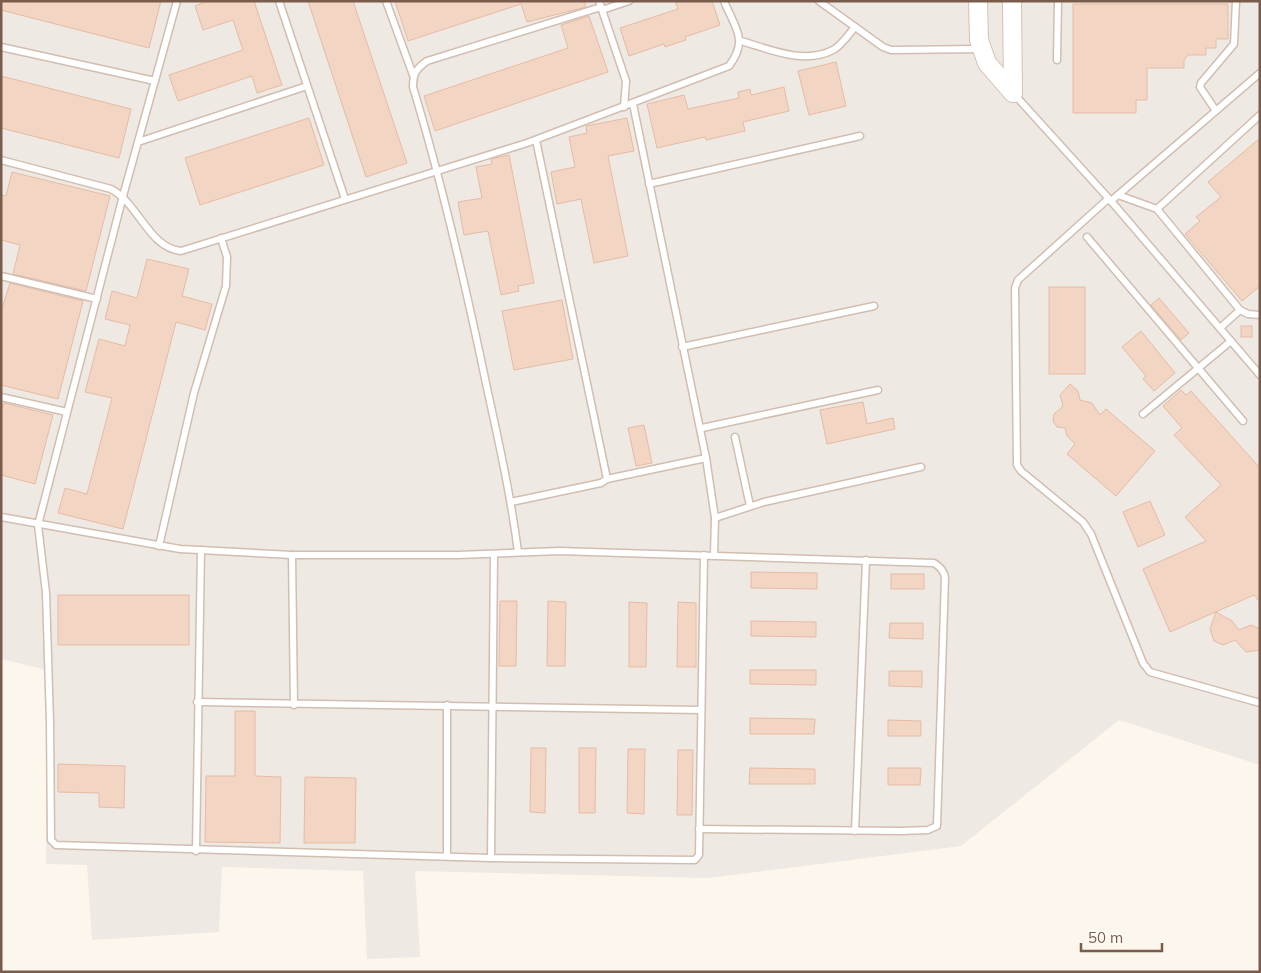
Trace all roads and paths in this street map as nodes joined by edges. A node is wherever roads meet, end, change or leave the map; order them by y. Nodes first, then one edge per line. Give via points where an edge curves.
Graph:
1 (177, 1) edge
2 (279, 1) edge
3 (386, 1) edge
4 (629, 1) edge
5 (724, 1) edge
6 (819, 1) edge
7 (978, 1) edge
8 (1012, 1) edge
9 (1058, 1) edge
10 (1236, 1) edge
11 (600, 6) edge
12 (855, 27) junction
13 (741, 41) junction
14 (1, 48) edge
15 (982, 49) junction
16 (1057, 60) dead end
17 (1260, 73) edge
18 (413, 75) junction
19 (155, 82) junction
20 (307, 86) junction
21 (1014, 93) junction
22 (633, 104) junction
23 (624, 107) junction
24 (1216, 111) junction
25 (1260, 115) edge
26 (860, 136) dead end
27 (536, 140) junction
28 (138, 142) junction
29 (1, 160) edge
30 (438, 170) junction
31 (649, 184) junction
32 (1118, 195) junction
33 (123, 196) junction
34 (345, 199) junction
35 (1110, 200) junction
36 (1157, 209) junction
37 (1087, 237) dead end
38 (221, 238) junction
39 (1, 276) edge
40 (97, 299) junction
41 (874, 306) dead end
42 (1240, 310) junction
43 (1260, 314) edge
44 (1220, 328) junction
45 (1231, 341) junction
46 (682, 347) junction
47 (1198, 368) junction
48 (1260, 375) edge
49 (878, 390) dead end
50 (1, 397) edge
51 (67, 412) junction
52 (1143, 414) dead end
53 (1243, 421) dead end
54 (702, 428) junction
55 (735, 437) dead end
56 (706, 458) junction
57 (921, 467) dead end
58 (607, 479) junction
59 (511, 502) junction
60 (750, 506) junction
61 (1, 517) edge
62 (715, 518) junction
63 (38, 525) junction
64 (159, 546) junction
65 (200, 550) junction
66 (518, 552) junction
67 (292, 555) junction
68 (494, 555) junction
69 (704, 555) junction
70 (714, 556) junction
71 (866, 560) junction
72 (197, 702) junction
73 (1260, 703) edge
74 (294, 705) junction
75 (447, 705) junction
76 (492, 705) junction
77 (701, 710) junction
78 (700, 829) junction
79 (855, 831) junction
80 (196, 851) junction
81 (447, 856) junction
82 (490, 858) junction

1 - 19 lane
2 - 20 lane
3 - 18 lane
4 - 11 lane
5 - 13 lane
6 - 12 lane
7 - 15 street
8 - 21 street
9 - 16 lane
10 - 24 lane via 1234,44 1200,87
11 - 18 lane via 427,61
11 - 23 lane via 626,81
12 - 13 lane via 834,50 809,56 786,55
12 - 15 lane via 891,50
13 - 22 lane via 738,55 729,66
14 - 19 lane
15 - 21 street via 987,63
17 - 24 lane
18 - 30 lane via 413,87
19 - 28 lane
20 - 28 lane
20 - 34 lane
21 - 35 lane
22 - 23 lane
22 - 31 lane
23 - 27 lane
24 - 32 lane
25 - 36 lane
26 - 31 lane
27 - 30 lane
27 - 58 lane
28 - 33 lane
29 - 33 lane via 111,189
30 - 34 lane
30 - 59 lane via 464,273
31 - 46 lane
32 - 35 lane
32 - 36 lane
33 - 38 lane via 163,246 171,250 181,251
33 - 40 lane
34 - 38 lane
35 - 44 lane
35 - 73 lane via 1018,280 1015,288 1017,465 1020,471 1083,522 1091,534 1143,664 1150,672
36 - 42 lane
37 - 47 lane
38 - 64 lane via 227,257 226,286 194,393
39 - 40 lane
40 - 51 lane
41 - 46 lane
42 - 43 lane
42 - 44 lane
44 - 45 lane
45 - 47 lane
45 - 48 lane
46 - 54 lane
47 - 52 lane
47 - 53 lane
49 - 54 lane
50 - 51 lane
51 - 63 lane
54 - 56 lane
55 - 60 lane
56 - 58 lane
56 - 62 lane
57 - 60 lane
58 - 59 lane
59 - 66 lane
60 - 62 lane
61 - 63 lane
62 - 70 lane
63 - 64 lane
63 - 80 lane via 46,593 51,840 56,845
64 - 65 lane
65 - 67 lane
65 - 72 lane
66 - 68 lane
66 - 69 lane
67 - 68 lane
67 - 74 lane
68 - 76 lane
69 - 70 lane
69 - 77 lane
70 - 71 lane
71 - 79 lane
71 - 79 lane via 934,564 944,575 938,823 928,830
72 - 74 lane
72 - 80 lane
74 - 75 lane
75 - 76 lane
75 - 81 lane
76 - 77 lane
76 - 82 lane
77 - 78 lane
78 - 79 lane
78 - 82 lane via 699,855 695,860
80 - 81 lane
81 - 82 lane

